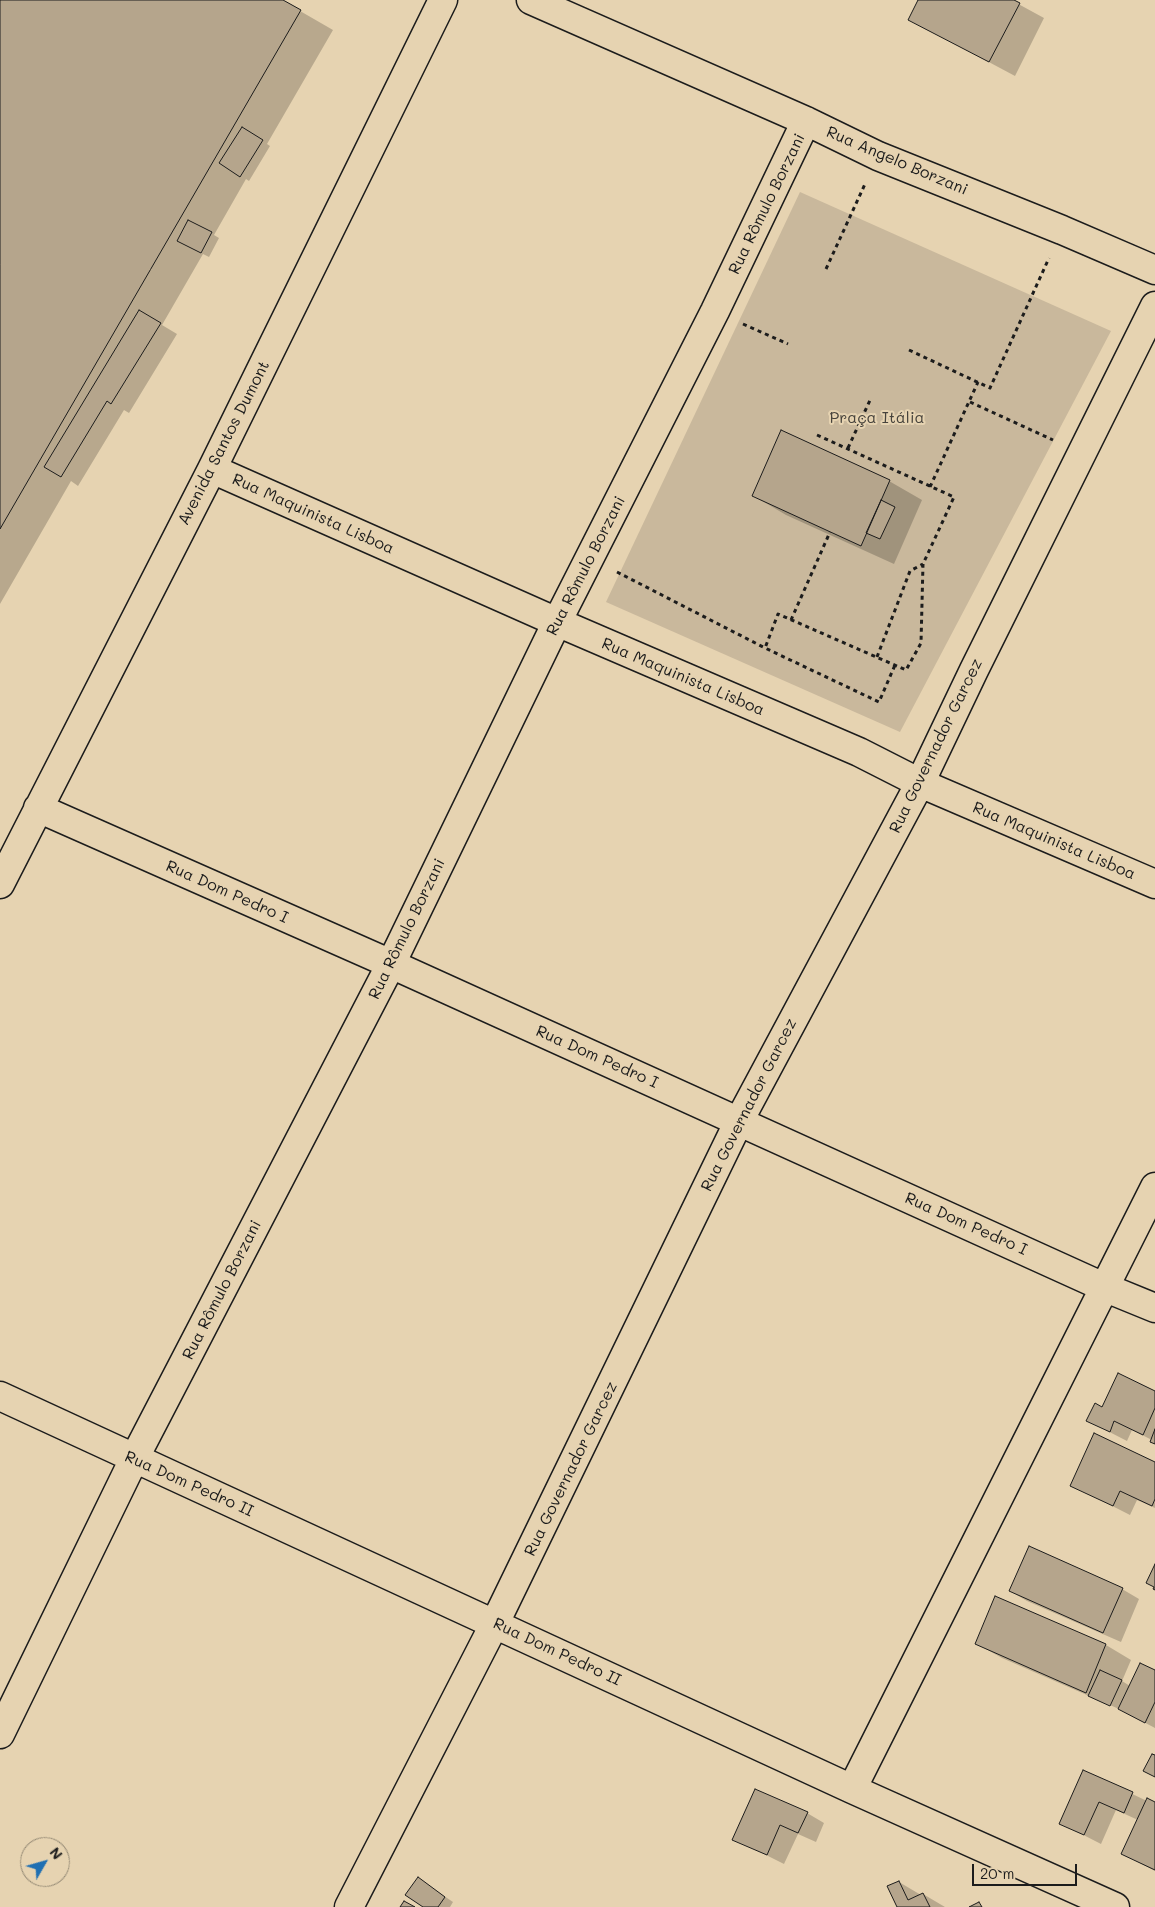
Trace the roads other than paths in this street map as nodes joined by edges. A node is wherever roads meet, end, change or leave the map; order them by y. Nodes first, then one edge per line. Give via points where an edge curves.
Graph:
1 (443, 0) edge
2 (531, 0) edge
3 (806, 121) junction
4 (1155, 270) edge
5 (1155, 306) edge
6 (212, 469) junction
7 (557, 622) junction
8 (920, 783) junction
9 (38, 808) junction
10 (0, 884) edge
11 (1155, 884) edge
12 (391, 964) junction
13 (739, 1121) junction
14 (1155, 1187) edge
15 (1106, 1288) junction
16 (1155, 1308) edge
17 (0, 1396) edge
18 (134, 1460) junction
19 (496, 1623) junction
20 (0, 1734) edge
21 (852, 1789) junction
22 (349, 1907) edge
23 (1115, 1907) edge

1 - 6 street, Avenida Santos Dumont
2 - 3 street, Rua Angelo Borzani
3 - 4 street, Rua Angelo Borzani via 878,156
3 - 7 street, Rua Rômulo Borzani via 715,311
5 - 8 street, Rua Governador Garcez
6 - 7 street, Rua Maquinista Lisboa
6 - 9 street, Avenida Santos Dumont
7 - 8 street, Rua Maquinista Lisboa via 859,752
7 - 12 street, Rua Rômulo Borzani
8 - 11 street, Rua Maquinista Lisboa
8 - 13 street, Rua Governador Garcez
9 - 10 street, Avenida Santos Dumont
9 - 12 street, Rua Dom Pedro I
12 - 13 street, Rua Dom Pedro I
12 - 18 street, Rua Rômulo Borzani
13 - 15 street, Rua Dom Pedro I
13 - 19 street, Rua Governador Garcez
14 - 15 street
15 - 16 street, Rua Dom Pedro I
15 - 21 street
17 - 18 street, Rua Dom Pedro II
18 - 19 street, Rua Dom Pedro II
18 - 20 street, Rua Rômulo Borzani
19 - 21 street, Rua Dom Pedro II
19 - 22 street, Rua Governador Garcez
21 - 23 street, Rua Dom Pedro II

